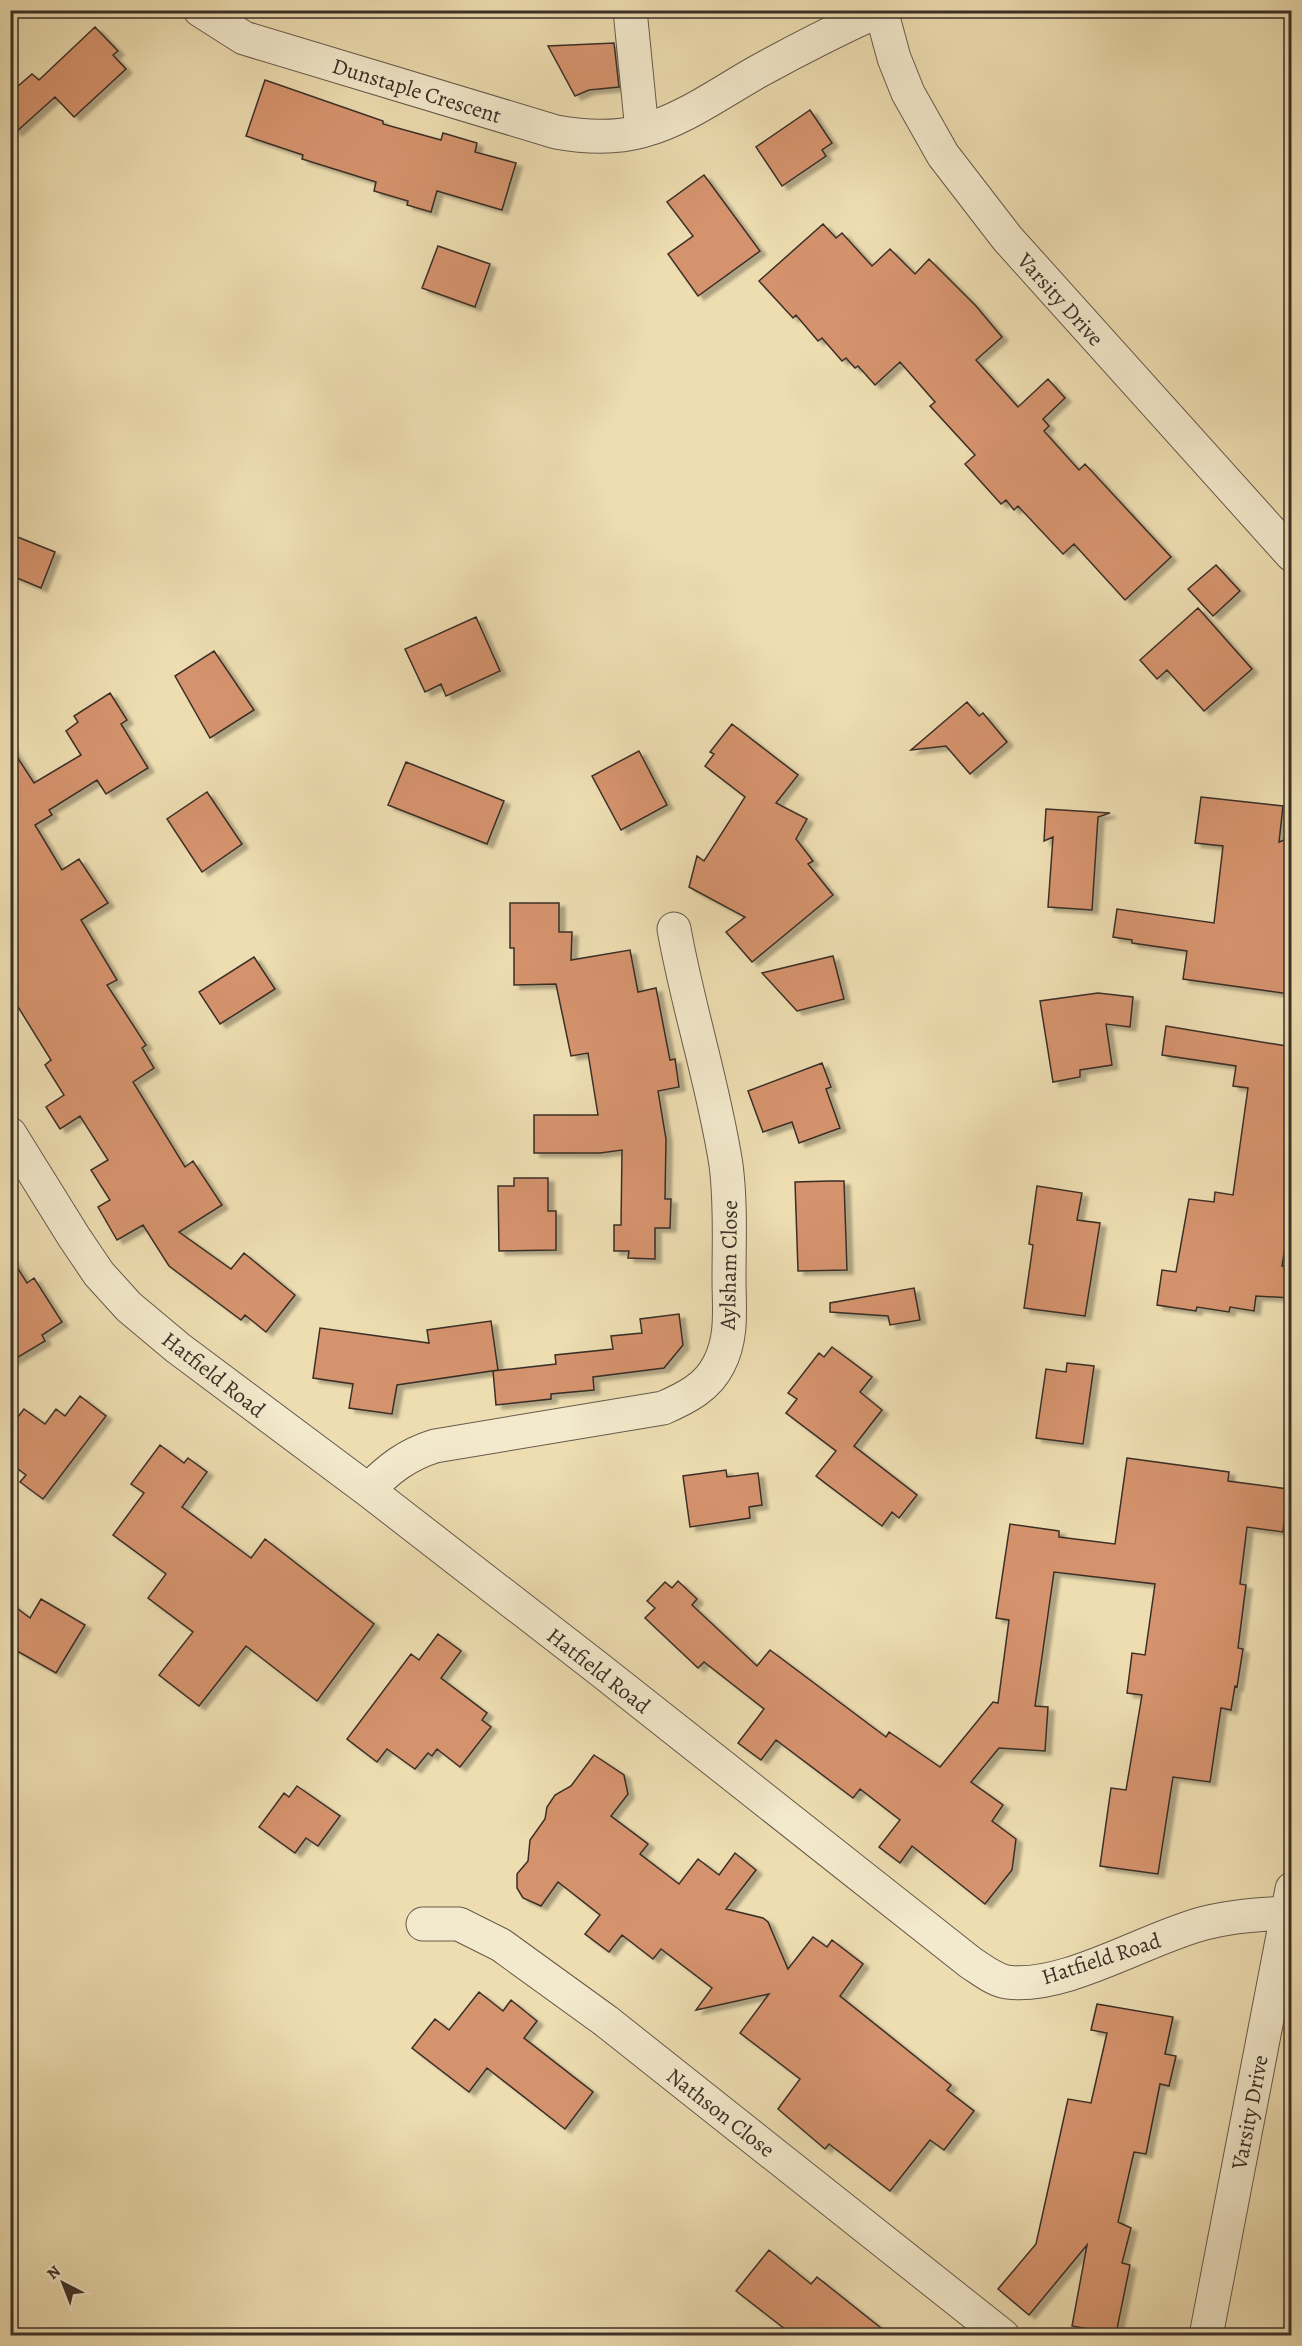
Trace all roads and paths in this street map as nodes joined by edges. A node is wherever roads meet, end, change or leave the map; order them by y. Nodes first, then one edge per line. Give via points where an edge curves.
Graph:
1 (200, 10) edge
2 (630, 10) edge
3 (881, 10) edge
4 (642, 131) junction
5 (1292, 555) edge
6 (674, 929) dead end
7 (10, 1134) edge
8 (369, 1490) junction
9 (1289, 1901) edge
10 (423, 1924) dead end
11 (1003, 2336) edge
12 (1206, 2336) edge

1 - 4 street, Dunstaple Crescent via 244,38 556,132 612,136
2 - 4 street
3 - 4 street, Dunstaple Crescent via 792,53 681,116
3 - 5 street, Varsity Drive via 908,93 926,129 956,172 1007,238
6 - 8 street, Aylsham Close via 722,1139 729,1197 730,1328 719,1365 696,1390 663,1408 435,1446 410,1454 392,1466
7 - 8 street, Hatfield Road via 74,1238 129,1307
8 - 9 street, Hatfield Road via 971,1963 1006,1982 1055,1977 1204,1923
9 - 12 street, Varsity Drive
10 - 11 street, Nathson Close via 459,1924 501,1945 606,2021

